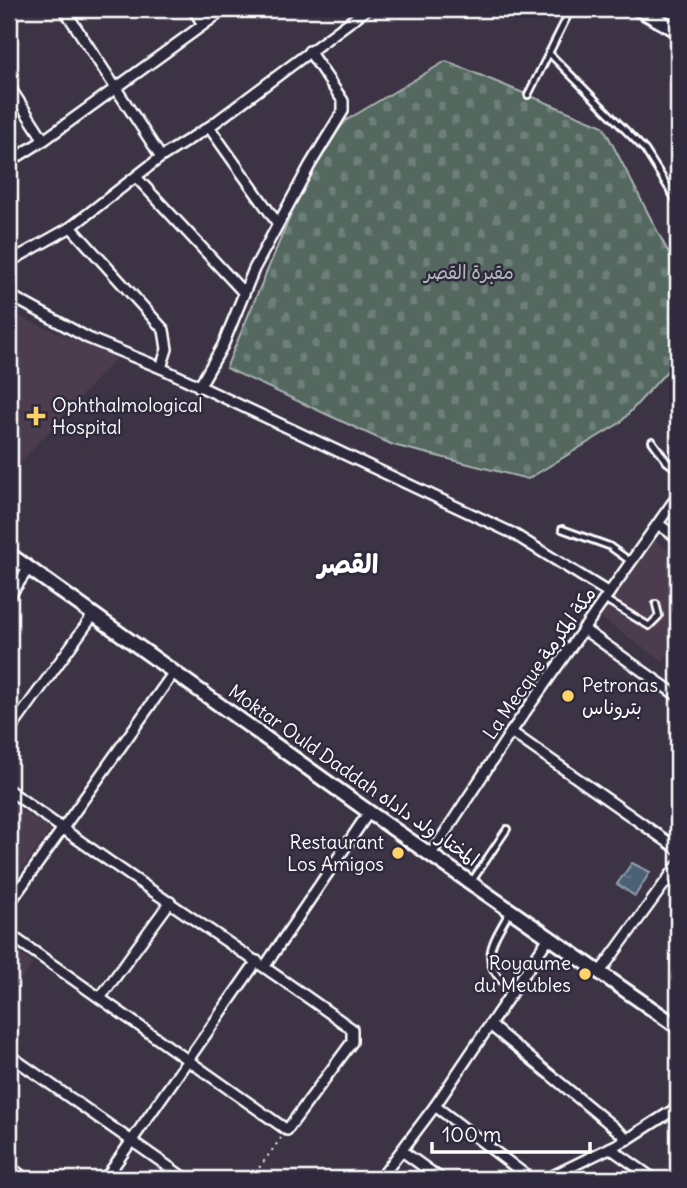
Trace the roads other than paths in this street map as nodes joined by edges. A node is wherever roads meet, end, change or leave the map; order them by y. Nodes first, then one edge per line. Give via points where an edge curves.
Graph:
1 (64, 9) edge
2 (193, 9) edge
3 (225, 9) edge
4 (367, 9) edge
5 (571, 9) edge
6 (638, 9) edge
7 (203, 24) junction
8 (678, 31) edge
9 (309, 51) junction
10 (549, 53) junction
11 (9, 86) edge
12 (116, 88) junction
13 (528, 95) dead end
14 (209, 127) junction
15 (44, 140) junction
16 (161, 157) junction
17 (9, 162) edge
18 (136, 177) junction
19 (678, 203) edge
20 (278, 224) junction
21 (71, 227) junction
22 (9, 244) edge
23 (18, 257) junction
24 (9, 262) edge
25 (244, 293) junction
26 (9, 295) edge
27 (161, 368) junction
28 (199, 387) junction
29 (652, 441) dead end
30 (678, 470) edge
31 (678, 495) edge
32 (658, 524) junction
33 (562, 529) dead end
34 (678, 538) edge
35 (9, 554) edge
36 (631, 562) junction
37 (29, 568) junction
38 (607, 596) junction
39 (9, 597) edge
40 (656, 604) dead end
41 (94, 614) junction
42 (583, 629) junction
43 (174, 672) junction
44 (678, 696) edge
45 (9, 732) edge
46 (512, 732) junction
47 (9, 790) edge
48 (369, 812) junction
49 (507, 829) dead end
50 (62, 830) junction
51 (678, 849) edge
52 (431, 854) junction
53 (678, 867) edge
54 (471, 881) junction
55 (170, 902) junction
56 (9, 904) edge
57 (512, 909) junction
58 (9, 934) edge
59 (550, 936) junction
60 (261, 963) junction
61 (600, 972) junction
62 (513, 991) junction
63 (100, 998) junction
64 (491, 1025) junction
65 (678, 1027) edge
66 (9, 1055) edge
67 (189, 1061) junction
68 (435, 1106) junction
69 (678, 1107) edge
70 (628, 1139) junction
71 (132, 1142) junction
72 (610, 1148) junction
73 (402, 1151) junction
74 (9, 1166) edge
75 (26, 1179) edge
76 (106, 1179) edge
77 (186, 1179) edge
78 (380, 1179) edge
79 (441, 1179) edge
80 (531, 1179) edge
81 (546, 1179) edge
82 (654, 1179) edge

1 - 12 street
2 - 7 street
3 - 7 street
4 - 9 street
5 - 10 lane
6 - 8 main road
7 - 12 street
9 - 14 street
9 - 20 street via 343,101 343,111
10 - 13 lane
10 - 19 lane via 645,150
11 - 15 street
12 - 15 street
12 - 16 street
14 - 16 street
14 - 20 street
15 - 17 street
16 - 18 street
18 - 21 street
18 - 25 street
20 - 25 street
21 - 23 street
21 - 27 street via 164,330 167,349
22 - 23 street
23 - 24 street
25 - 28 street via 223,345
26 - 27 street via 88,338
27 - 28 street
28 - 38 street via 512,533
29 - 30 lane
31 - 32 street, La Mecque مكة المكرمة
32 - 34 street
32 - 36 street, La Mecque مكة المكرمة
33 - 36 lane via 609,546
35 - 37 main road, Moktar Ould Daddah المختار ولد داداه
36 - 38 street, La Mecque مكة المكرمة
37 - 39 street
37 - 41 main road, Moktar Ould Daddah المختار ولد داداه
38 - 40 lane via 649,626 659,616
38 - 42 street, La Mecque مكة المكرمة
41 - 43 main road, Moktar Ould Daddah المختار ولد داداه
41 - 45 street
42 - 44 street
42 - 46 street, La Mecque مكة المكرمة
43 - 48 main road, Moktar Ould Daddah المختار ولد داداه
43 - 50 street
46 - 51 street
46 - 52 street, La Mecque مكة المكرمة
47 - 50 street
48 - 52 main road, Moktar Ould Daddah المختار ولد داداه
48 - 60 street
49 - 54 lane
50 - 55 street
50 - 56 street
52 - 54 main road, Moktar Ould Daddah المختار ولد داداه
53 - 61 street
54 - 57 main road, Moktar Ould Daddah المختار ولد داداه
55 - 60 street
55 - 63 street
57 - 59 main road, Moktar Ould Daddah المختار ولد داداه
57 - 62 lane via 489,951 495,975
58 - 63 street
59 - 61 main road, Moktar Ould Daddah المختار ولد داداه
59 - 62 street
60 - 67 street
60 - 67 street via 352,1029 352,1042 287,1130
61 - 65 main road, Moktar Ould Daddah المختار ولد داداه
62 - 64 street
63 - 67 street
64 - 68 street
64 - 70 street
66 - 71 street
67 - 71 street
68 - 73 street
68 - 80 street
69 - 70 street
70 - 72 street
71 - 76 street
71 - 77 street
72 - 81 street
72 - 82 street
73 - 78 street
73 - 79 street
74 - 75 street

